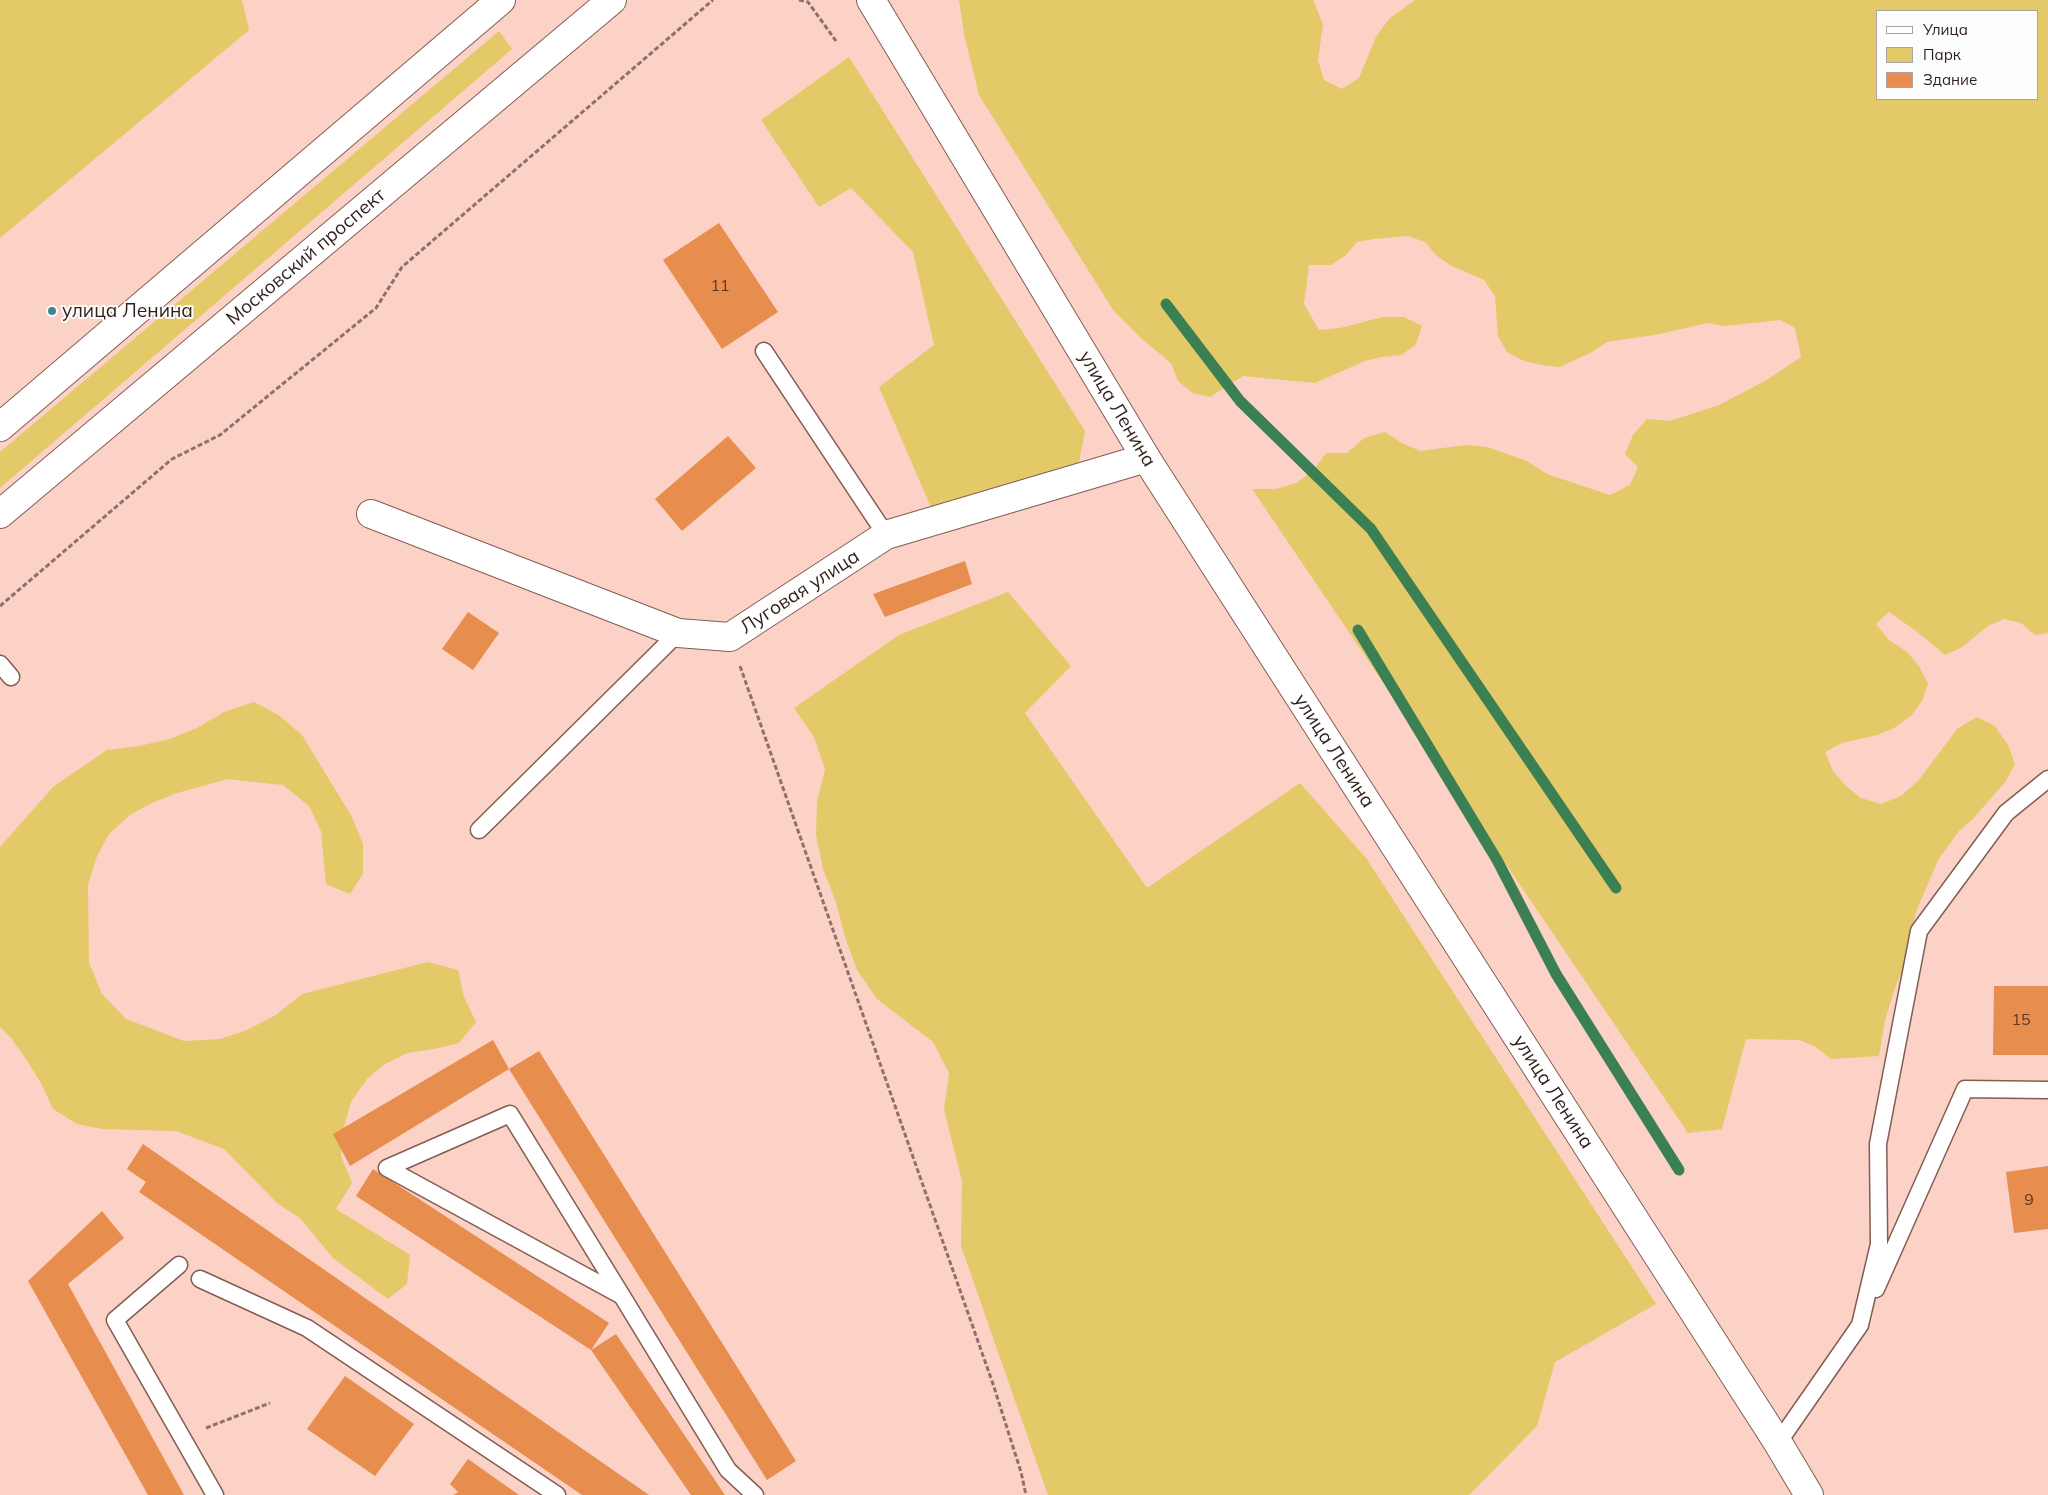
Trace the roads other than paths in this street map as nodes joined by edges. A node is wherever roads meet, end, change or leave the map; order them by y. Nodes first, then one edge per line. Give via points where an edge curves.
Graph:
1 (501, 0) edge
2 (612, 0) edge
3 (871, 5) edge
4 (764, 351) dead end
5 (0, 427) edge
6 (1146, 458) junction
7 (0, 514) edge
8 (371, 514) dead end
9 (886, 536) junction
10 (678, 633) junction
11 (0, 664) edge
12 (11, 677) dead end
13 (2048, 779) edge
14 (479, 830) dead end
15 (2048, 1090) edge
16 (180, 1265) dead end
17 (200, 1279) dead end
18 (622, 1296) junction
19 (1860, 1325) junction
20 (1778, 1443) junction
21 (215, 1495) edge
22 (557, 1495) edge
23 (755, 1495) edge
24 (1809, 1495) edge

1 - 5 street
2 - 7 street, Московский проспект
3 - 6 street, улица Ленина
4 - 9 lane
6 - 9 street, Луговая улица
6 - 20 street, улица Ленина
8 - 10 street, Луговая улица
9 - 10 street, Луговая улица via 730,637
10 - 14 lane
11 - 12 lane
13 - 19 lane via 2006,813 1919,931 1878,1144 1879,1244
15 - 19 lane via 1965,1089
16 - 21 lane via 115,1320
17 - 22 lane via 307,1328
18 - 18 lane via 510,1114 387,1168 500,1230
18 - 23 lane via 728,1470
19 - 20 lane
20 - 24 street, улица Ленина

